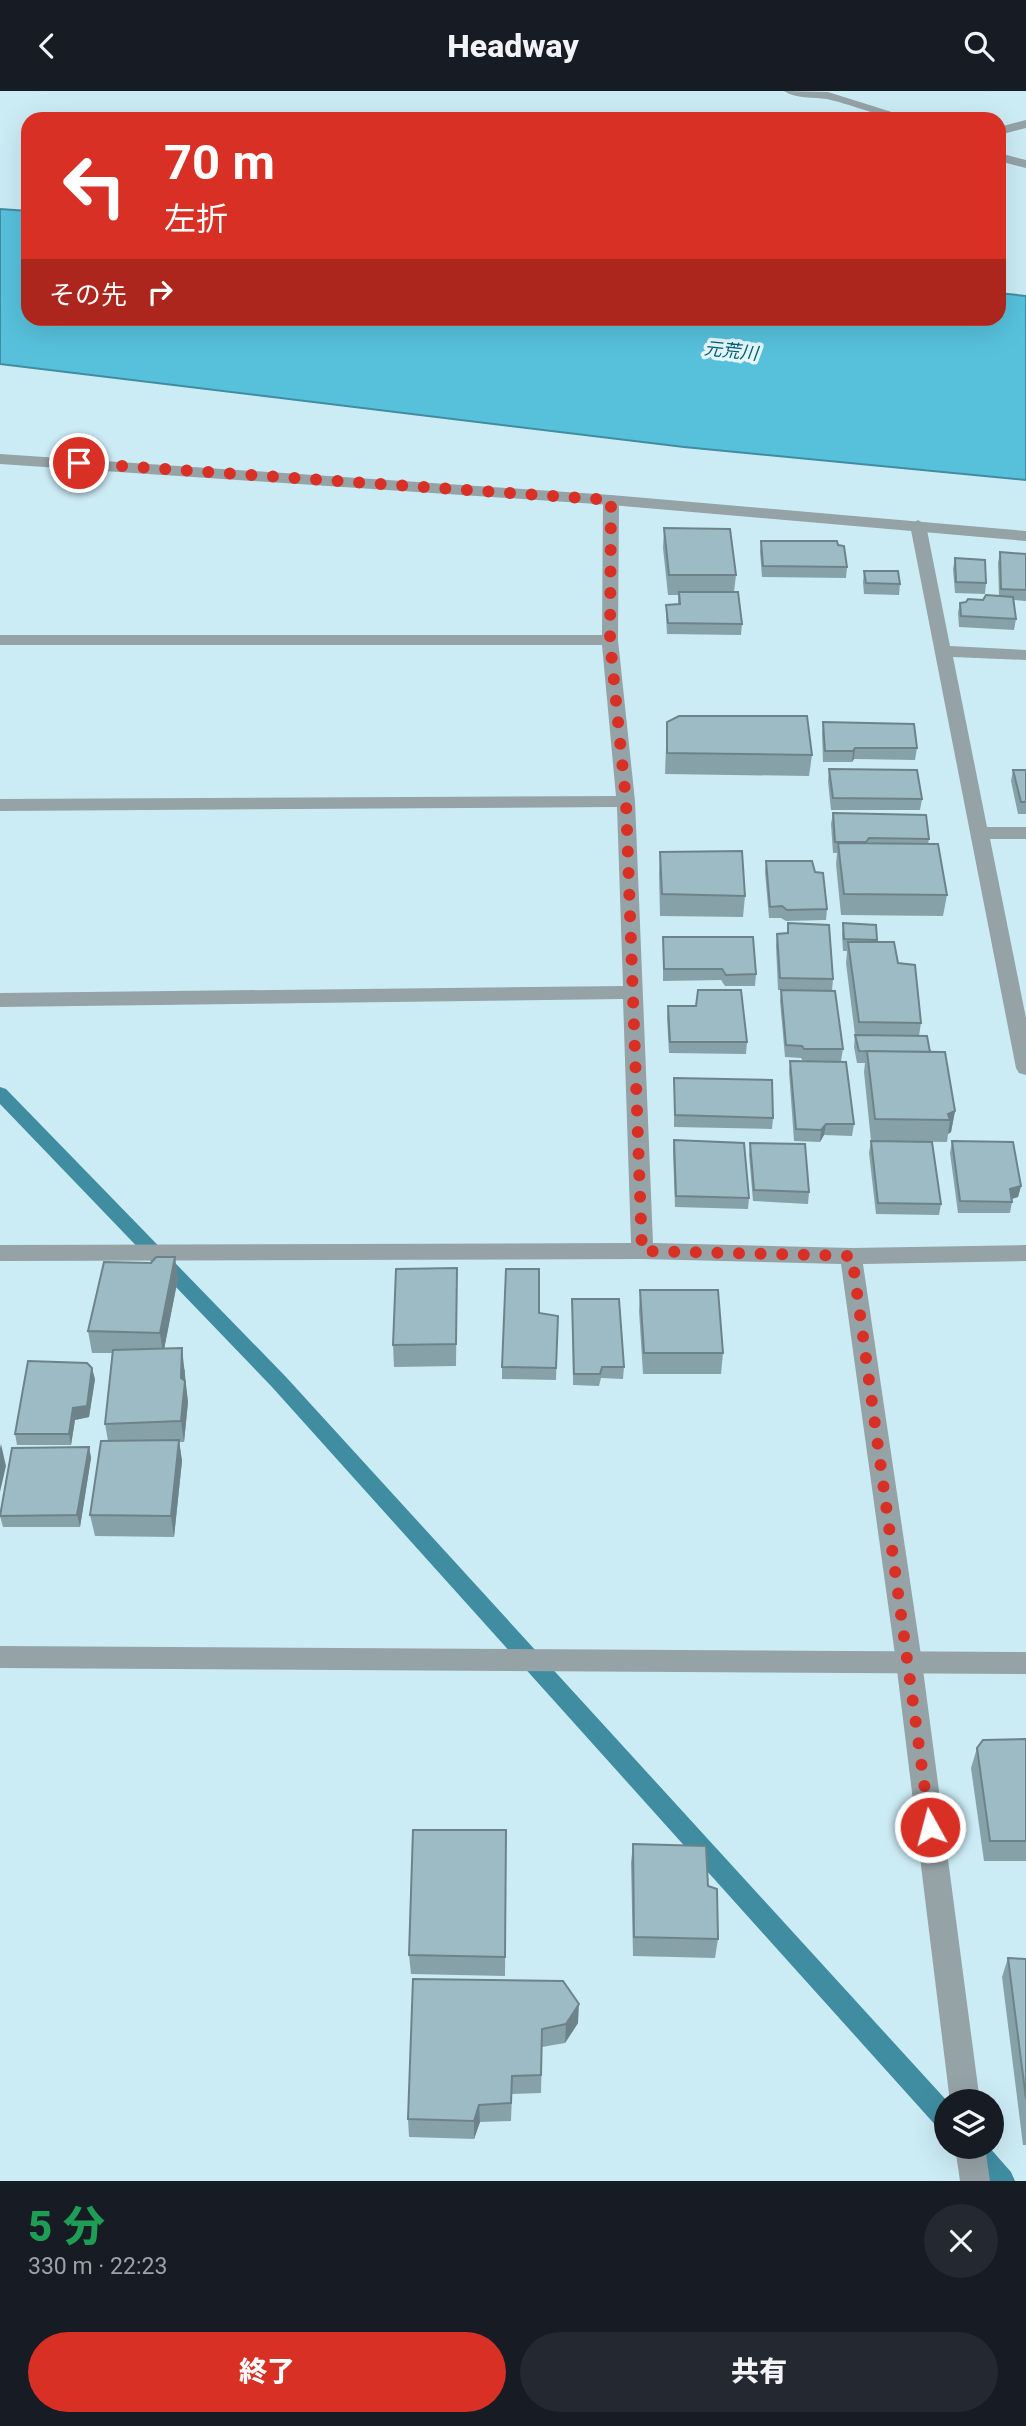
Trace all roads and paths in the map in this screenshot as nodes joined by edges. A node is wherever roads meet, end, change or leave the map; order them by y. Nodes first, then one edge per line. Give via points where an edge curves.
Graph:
1 (790, 91) edge
2 (884, 112) edge
3 (1026, 124) edge
4 (1006, 129) edge
5 (1006, 159) edge
6 (1026, 164) edge
7 (0, 460) edge
8 (611, 500) junction
9 (918, 525) junction
10 (1026, 536) edge
11 (0, 640) edge
12 (610, 641) junction
13 (942, 651) junction
14 (1026, 655) edge
15 (626, 801) junction
16 (0, 805) edge
17 (979, 833) junction
18 (1026, 833) edge
19 (632, 992) junction
20 (0, 1000) edge
21 (1020, 1010) edge
22 (1026, 1068) edge
23 (642, 1251) junction
24 (0, 1252) edge
25 (1026, 1253) edge
26 (852, 1256) junction
27 (0, 1657) edge
28 (909, 1662) junction
29 (1026, 1663) edge
30 (963, 2089) edge
31 (972, 2159) edge
32 (975, 2181) edge

1 - 2 street
3 - 4 street
5 - 6 street
7 - 8 street
8 - 9 street
8 - 12 street
9 - 10 street
9 - 13 street
11 - 12 street
12 - 15 street
13 - 14 street
13 - 17 street
15 - 16 street
15 - 19 street
17 - 18 street
17 - 21 street
19 - 20 street
19 - 23 street
21 - 22 street
23 - 24 street
23 - 26 street
25 - 26 street
26 - 28 street
27 - 28 street
28 - 29 street
28 - 30 street
31 - 32 street

